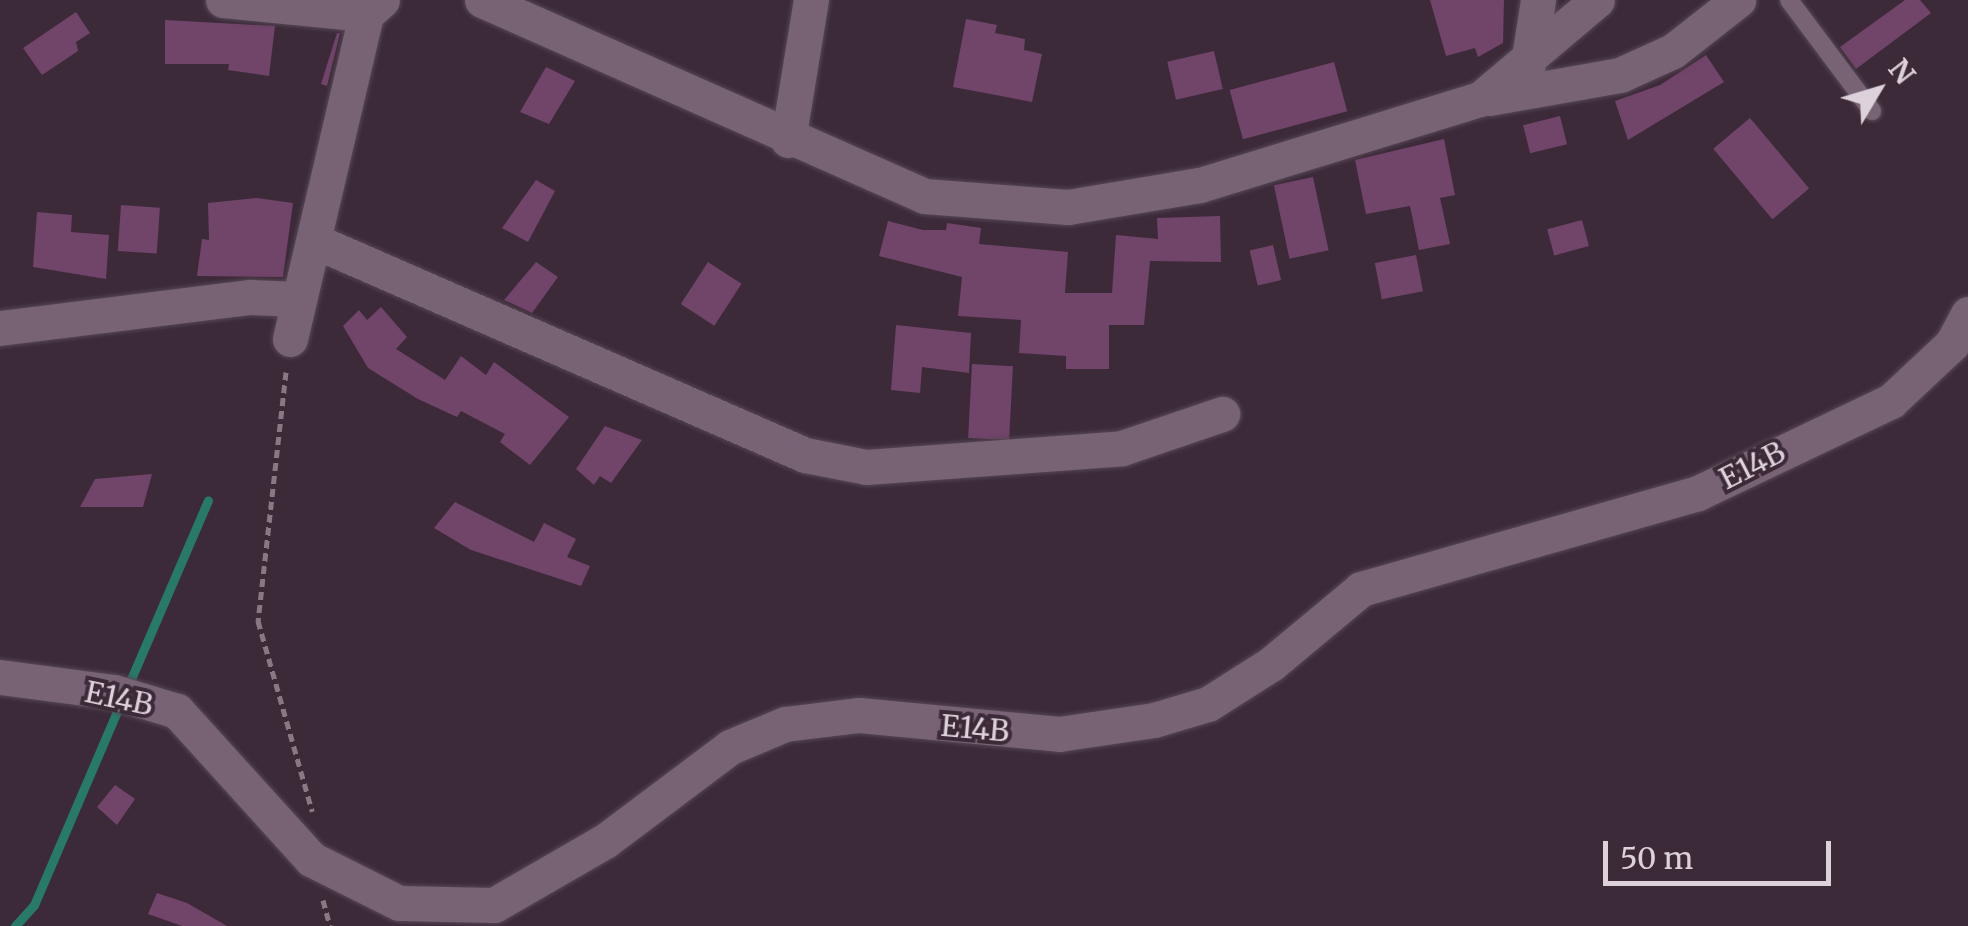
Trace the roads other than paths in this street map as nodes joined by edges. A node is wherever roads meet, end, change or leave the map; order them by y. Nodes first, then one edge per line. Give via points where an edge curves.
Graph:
1 (223, 0) edge
2 (482, 0) edge
3 (812, 0) edge
4 (1538, 0) edge
5 (1597, 0) edge
6 (1738, 0) edge
7 (1789, 0) edge
8 (374, 7) edge
9 (1528, 64) junction
10 (1480, 99) junction
11 (1872, 111) dead end
12 (788, 140) junction
13 (317, 242) junction
14 (299, 299) junction
15 (1968, 314) edge
16 (0, 328) edge
17 (290, 339) road end
18 (1222, 414) dead end
19 (0, 677) edge

1 - 8 street
2 - 12 street
3 - 12 street
4 - 9 street
5 - 9 street
6 - 10 street via 1673,51 1620,76
7 - 11 lane
8 - 13 street
9 - 10 street
10 - 12 street via 1200,185 1068,207 924,196
13 - 14 street
13 - 18 street via 806,455 866,467 1122,448
14 - 16 street via 250,296
14 - 17 street
15 - 19 street, E14B via 1952,344 1891,401 1698,492 1361,589 1271,664 1208,704 1154,720 1059,734 859,714 786,724 730,747 605,841 494,905 399,903 326,868 264,812 177,711

